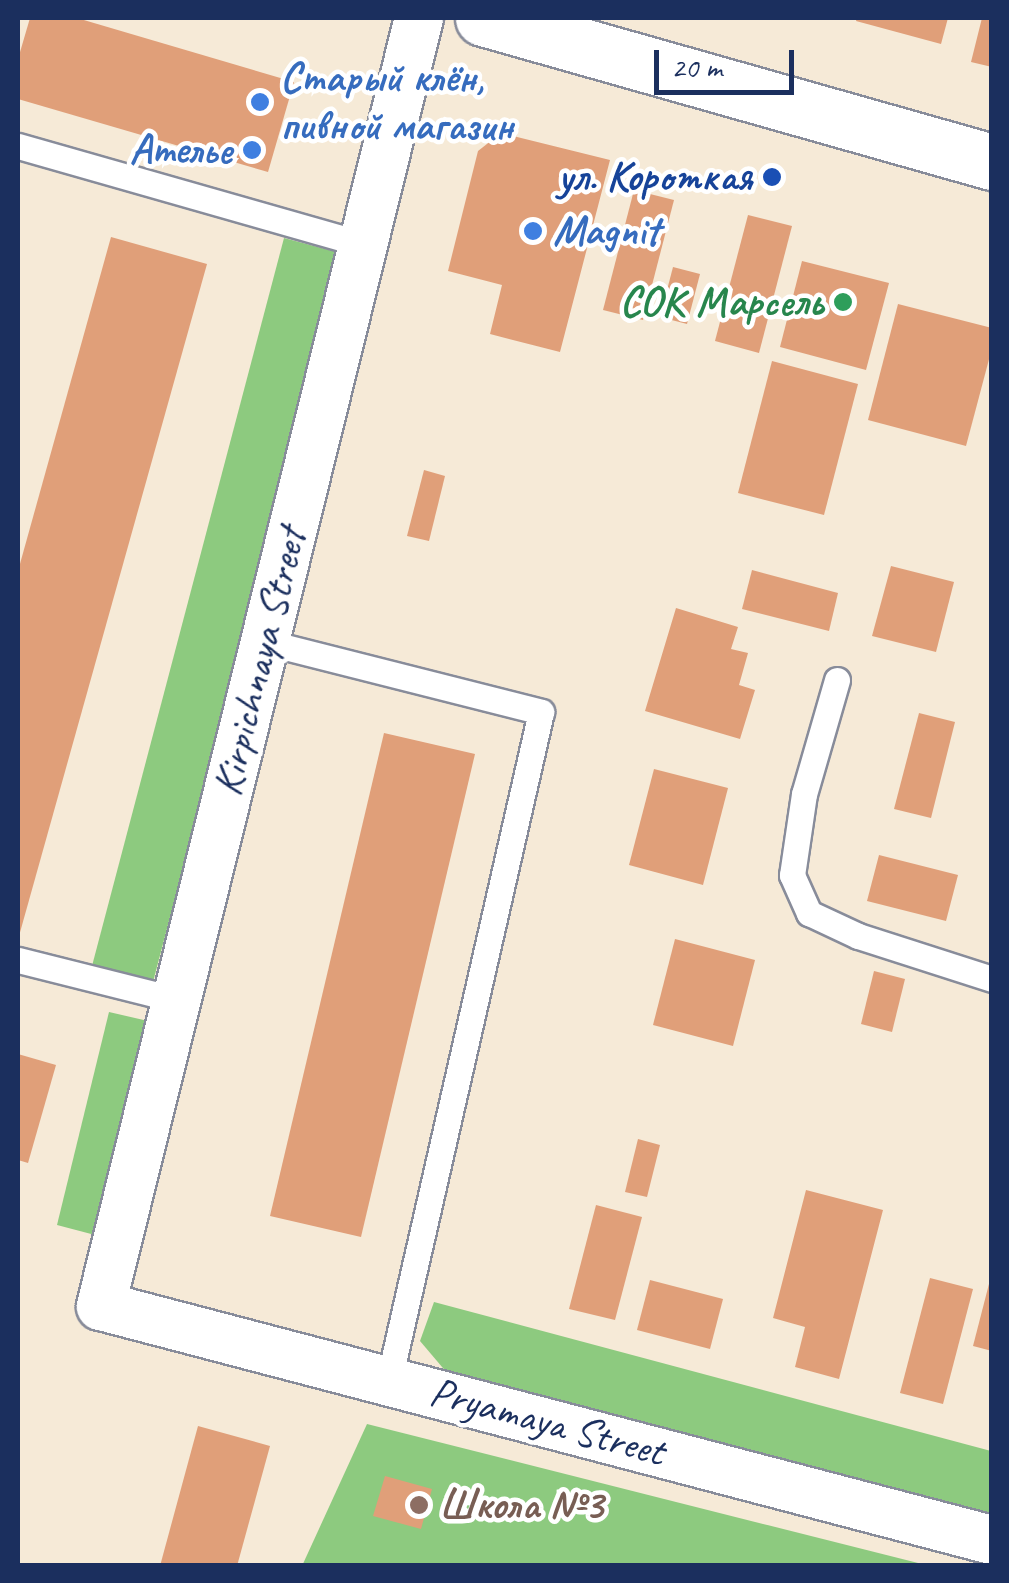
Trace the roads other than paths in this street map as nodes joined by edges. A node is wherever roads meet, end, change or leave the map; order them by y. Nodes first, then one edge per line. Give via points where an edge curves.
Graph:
1 (419, 18) edge
2 (483, 18) edge
3 (18, 146) edge
4 (992, 162) edge
5 (363, 244) junction
6 (265, 642) junction
7 (837, 680) dead end
8 (18, 960) edge
9 (992, 979) edge
10 (177, 1000) junction
11 (101, 1306) joint
12 (389, 1380) junction
13 (992, 1540) edge

1 - 5 street, Kirpichnaya Street
2 - 4 main road
3 - 5 lane
5 - 6 street, Kirpichnaya Street
6 - 10 street, Kirpichnaya Street
6 - 12 lane via 541,712
7 - 9 lane via 804,794 792,875 809,913 858,936
8 - 10 lane
10 - 11 street, Kirpichnaya Street
11 - 12 street, Pryamaya Street
12 - 13 street, Pryamaya Street

